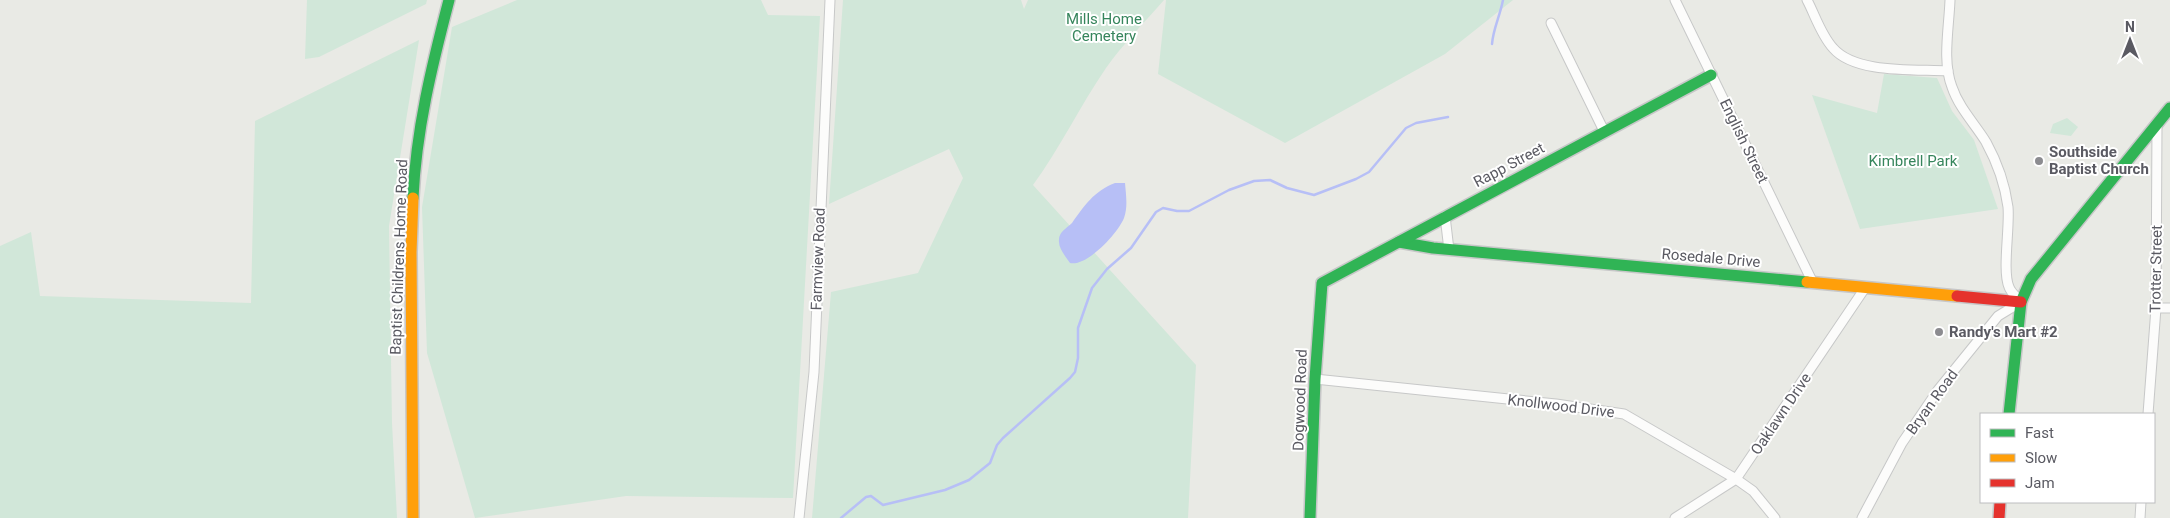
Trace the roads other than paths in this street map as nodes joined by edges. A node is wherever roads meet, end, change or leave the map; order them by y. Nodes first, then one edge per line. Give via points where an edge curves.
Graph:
1 (449, 0) edge
2 (830, 0) edge
3 (1675, 0) edge
4 (1807, 0) edge
5 (1950, 0) edge
6 (1551, 23) dead end
7 (1948, 71) junction
8 (1711, 75) junction
9 (2170, 108) edge
10 (2157, 124) junction
11 (1604, 130) junction
12 (1445, 216) junction
13 (1399, 242) junction
14 (1449, 250) junction
15 (1322, 283) joint
16 (1813, 283) junction
17 (1865, 288) junction
18 (2021, 302) junction
19 (2156, 308) junction
20 (2170, 308) edge
21 (1315, 380) junction
22 (2009, 413) edge
23 (2148, 413) edge
24 (1736, 479) junction
25 (2000, 503) edge
26 (2141, 503) edge
27 (413, 518) edge
28 (799, 518) edge
29 (1310, 518) edge
30 (1675, 518) edge
31 (1775, 518) edge
32 (1862, 518) edge
33 (1999, 518) edge
34 (2140, 518) edge

1 - 27 street, Baptist Childrens Home Road via 434,56 414,176 411,252
2 - 28 street, Farmview Road via 814,372
3 - 8 street, English Street
4 - 7 street via 1832,47 1849,60 1877,66
5 - 7 street
6 - 11 street
7 - 18 street via 1956,97 1986,143 2002,177 2008,208 2007,279 2010,290
8 - 11 street, Rapp Street
8 - 16 street, English Street
9 - 10 street
10 - 18 street via 2046,259 2031,279
10 - 19 street, Trotter Street
11 - 12 street, Rapp Street
12 - 13 street, Rapp Street
12 - 14 street
13 - 14 street, Rosedale Drive
13 - 15 street, Rapp Street
14 - 16 street, Rosedale Drive
15 - 21 street, Dogwood Road
16 - 17 street, Rosedale Drive
17 - 18 street, Rosedale Drive
17 - 24 street, Oaklawn Drive
18 - 22 street
18 - 32 street, Bryan Road via 1998,316 1938,390 1902,443
19 - 20 street
19 - 23 street, Trotter Street
21 - 24 street, Knollwood Drive via 1556,404 1624,414
21 - 29 street, Dogwood Road
24 - 30 street, Oaklawn Drive
24 - 31 street, Knollwood Drive via 1752,491
25 - 33 street
26 - 34 street

